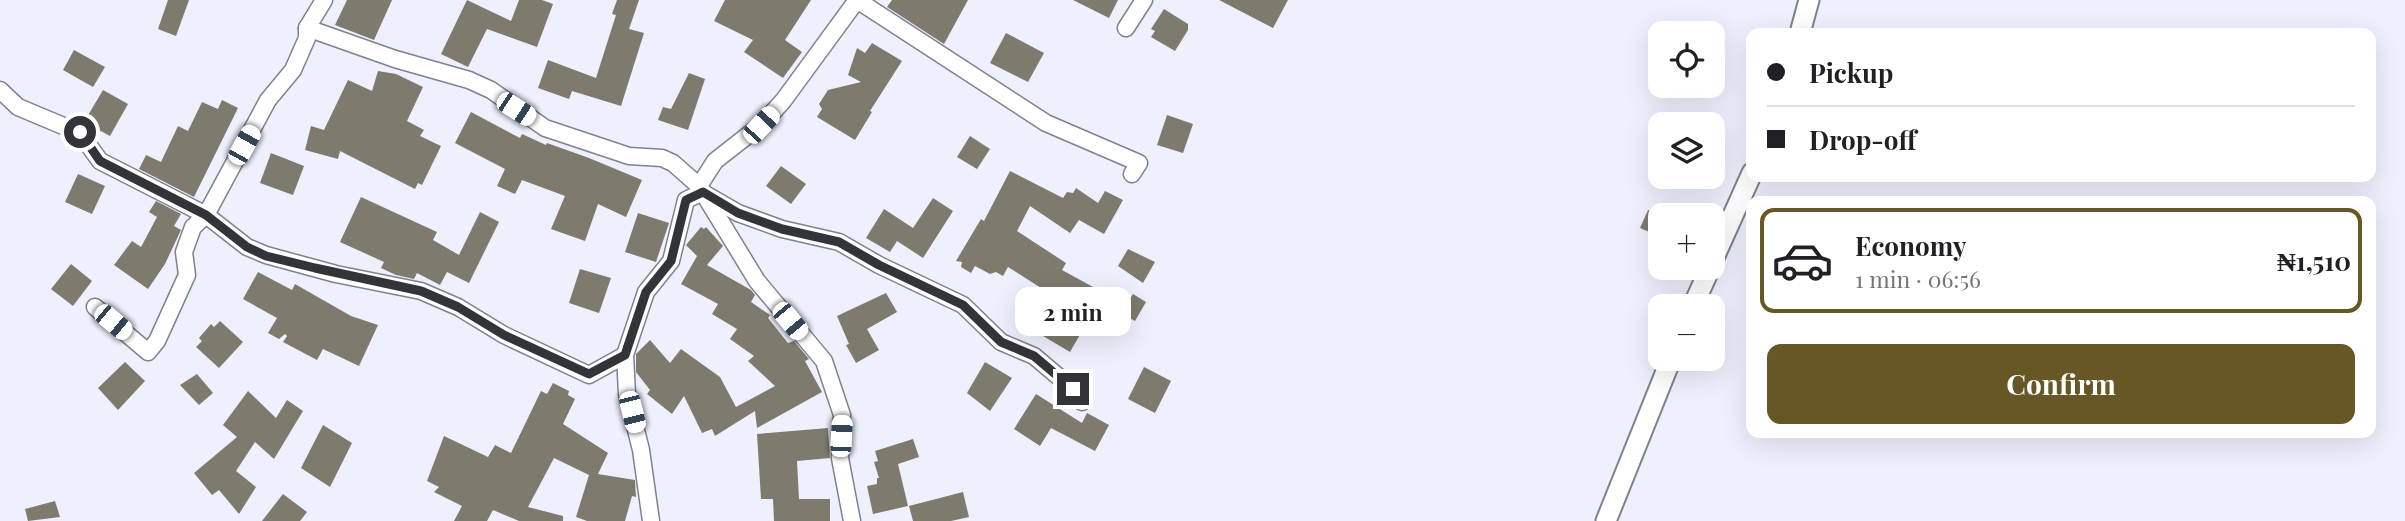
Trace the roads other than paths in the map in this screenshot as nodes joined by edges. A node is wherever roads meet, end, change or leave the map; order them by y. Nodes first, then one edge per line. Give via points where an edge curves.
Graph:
1 (324, 0) edge
2 (857, 0) edge
3 (1144, 0) edge
4 (1809, 0) edge
5 (307, 28) junction
6 (1126, 28) dead end
7 (1801, 28) edge
8 (0, 90) edge
9 (1132, 174) dead end
10 (1748, 182) edge
11 (701, 189) junction
12 (206, 215) junction
13 (1725, 233) edge
14 (95, 307) dead end
15 (625, 355) junction
16 (1666, 371) edge
17 (1082, 402) dead end
18 (651, 521) edge
19 (852, 521) edge
20 (1606, 521) edge

1 - 5 street
2 - 9 street via 1046,123 1139,163
2 - 11 street via 783,101 715,161
3 - 6 street
4 - 7 street
5 - 11 street via 469,80 545,128 629,156 662,158
5 - 12 street via 293,71 268,100
8 - 12 street via 18,107 80,132 100,161
10 - 13 street
11 - 15 street via 686,200 671,261 646,292
11 - 17 street via 738,213 839,242 963,305 1001,342 1034,356
11 - 19 street via 757,281 824,361 842,415 840,458
12 - 14 street via 193,227 184,252 187,275 148,352
12 - 15 street via 266,256 421,291 589,374
15 - 18 street via 627,394
16 - 20 street

